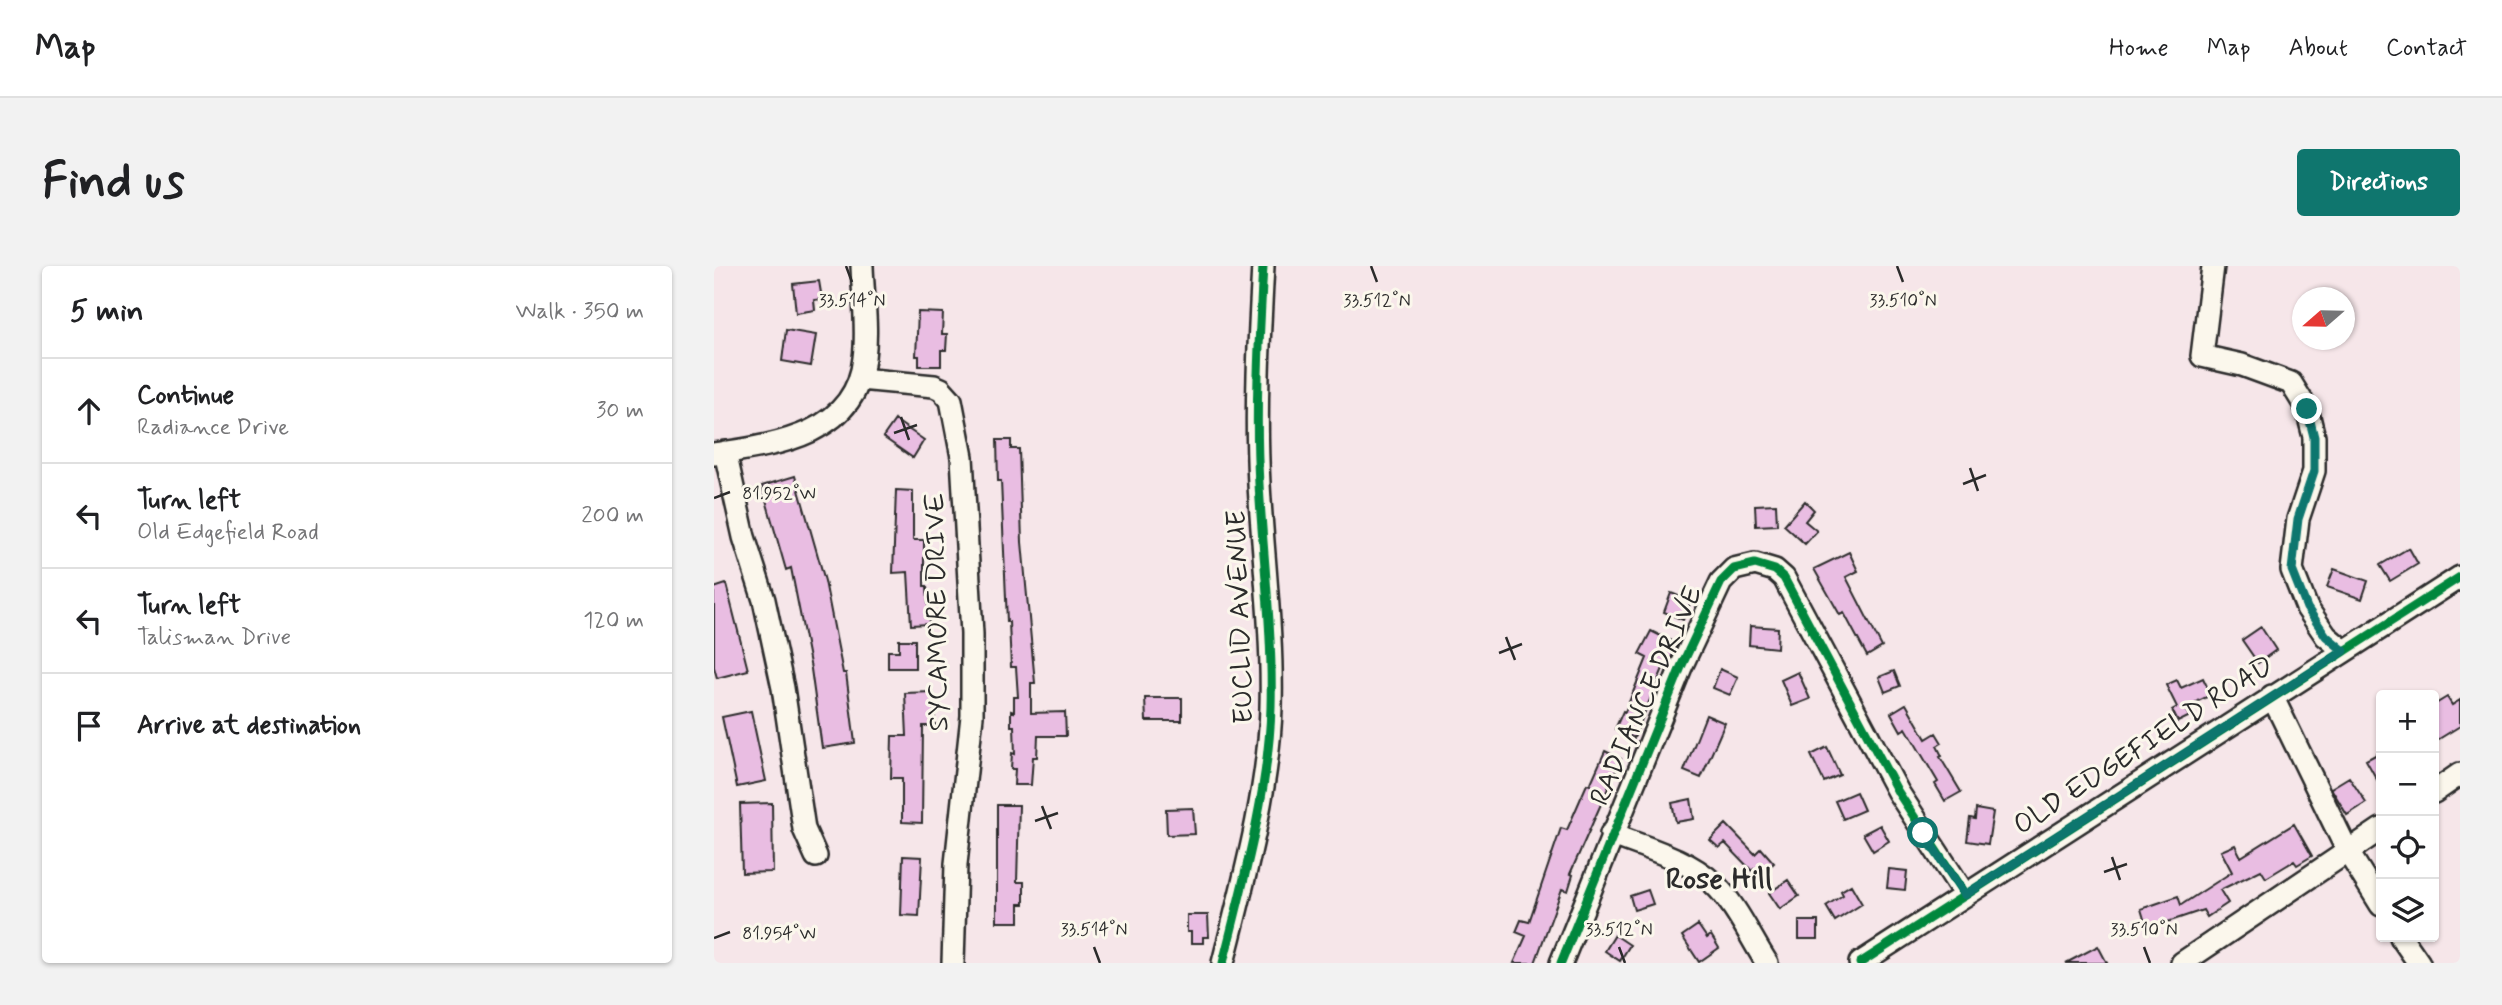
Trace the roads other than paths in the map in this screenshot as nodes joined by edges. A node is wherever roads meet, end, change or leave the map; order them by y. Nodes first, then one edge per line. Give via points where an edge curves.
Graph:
1 (862, 266) edge
2 (1263, 266) edge
3 (2213, 266) edge
4 (860, 379) junction
5 (720, 453) edge
6 (2460, 577) edge
7 (2344, 651) junction
8 (2272, 696) junction
9 (2460, 774) edge
10 (2439, 789) edge
11 (2376, 832) edge
12 (1611, 834) junction
13 (2348, 852) junction
14 (816, 856) dead end
15 (1965, 895) junction
16 (2376, 897) edge
17 (2404, 942) edge
18 (953, 963) edge
19 (1223, 963) edge
20 (1561, 963) edge
21 (1767, 963) edge
22 (1860, 963) edge
23 (2182, 963) edge
24 (2419, 963) edge

1 - 4 street via 865,355
2 - 19 street, EUCLID AVENUE via 1257,417 1271,709 1261,794
3 - 7 street via 2202,356 2291,383 2307,409 2314,437 2314,471 2298,519 2292,570 2307,608 2326,636
4 - 5 street via 845,406 819,428 781,442
4 - 18 street, SYCAMORE DRIVE via 941,388 951,400 962,457 972,716 956,864
5 - 14 street via 764,600 783,688 804,829
6 - 7 street, OLD EDGEFIELD ROAD
7 - 8 street, OLD EDGEFIELD ROAD
8 - 13 street
8 - 15 street, OLD EDGEFIELD ROAD
9 - 10 street
11 - 13 street
12 - 15 street, RADIANCE DRIVE via 1721,582 1744,565 1766,566 1784,578 1898,792
12 - 20 street, RADIANCE DRIVE
12 - 21 street via 1688,865 1713,883
13 - 16 street
13 - 23 street
15 - 22 street, OLD EDGEFIELD ROAD
17 - 24 street

